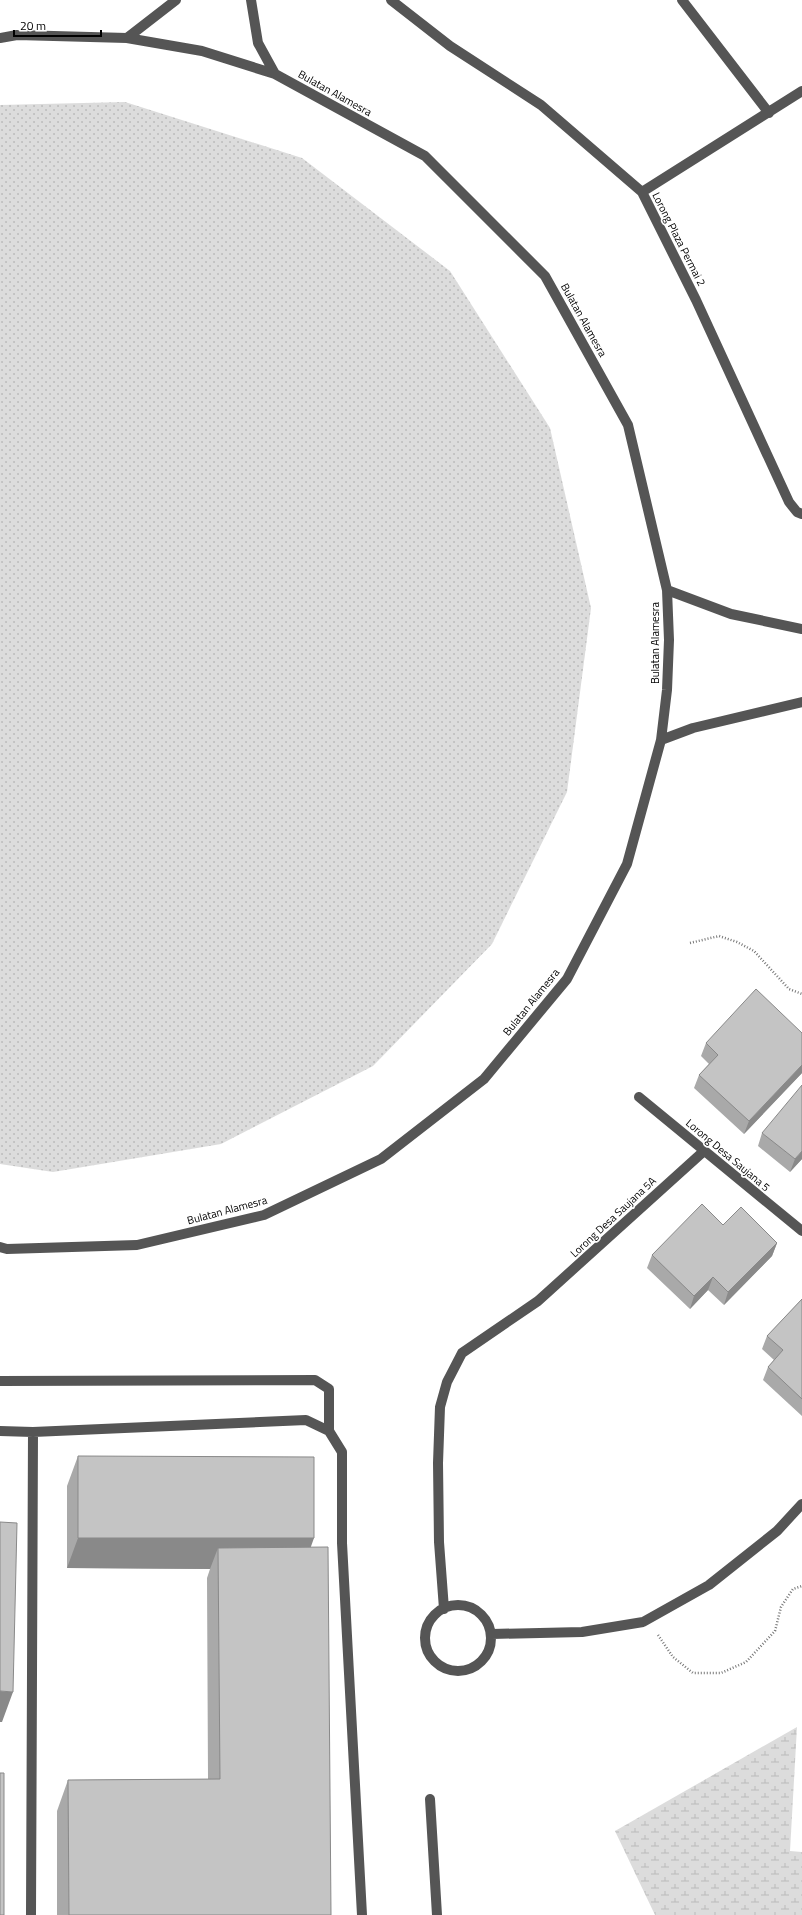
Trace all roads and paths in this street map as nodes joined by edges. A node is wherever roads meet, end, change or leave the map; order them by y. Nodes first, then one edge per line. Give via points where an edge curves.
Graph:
1 (176, 0) edge
2 (251, 0) edge
3 (391, 0) edge
4 (682, 0) edge
5 (0, 38) edge
6 (126, 38) junction
7 (275, 74) junction
8 (802, 91) edge
9 (769, 114) junction
10 (642, 192) junction
11 (802, 514) edge
12 (667, 590) junction
13 (802, 629) edge
14 (802, 702) edge
15 (661, 740) junction
16 (690, 943) dead end
17 (802, 994) edge
18 (639, 1097) dead end
19 (704, 1151) junction
20 (802, 1231) edge
21 (0, 1247) edge
22 (0, 1381) edge
23 (0, 1431) edge
24 (329, 1431) junction
25 (33, 1432) junction
26 (802, 1504) edge
27 (802, 1586) edge
28 (444, 1608) junction
29 (643, 1622) junction
30 (492, 1634) junction
31 (430, 1799) dead end
32 (31, 1915) edge
33 (362, 1915) edge
34 (437, 1915) edge

1 - 6 street
2 - 7 street via 258,43
3 - 10 street, Lorong Plaza Permai 2 via 450,46 541,105
4 - 9 street
5 - 6 street, Bulatan Alamesra
6 - 7 street, Bulatan Alamesra via 202,51
7 - 12 street, Bulatan Alamesra via 425,156 545,276 628,425
8 - 9 street
9 - 10 street
10 - 11 street, Lorong Plaza Permai 2 via 696,300 789,502
12 - 13 street via 731,614
12 - 15 street, Bulatan Alamesra via 669,647
14 - 15 street via 693,728
15 - 21 street, Bulatan Alamesra via 627,864 567,979 484,1079 381,1158 264,1215 137,1245
16 - 17 path via 719,936 737,942 754,951 789,989
18 - 19 street, Lorong Desa Saujana 5
19 - 20 street, Lorong Desa Saujana 5
19 - 28 street, Lorong Desa Saujana 5A via 538,1301 462,1353 447,1382 440,1406 438,1462
22 - 24 street via 315,1380 329,1389
23 - 25 street
24 - 25 street via 306,1420
24 - 33 street via 342,1452 342,1543
25 - 32 street
26 - 29 street via 777,1532 709,1585
27 - 29 path via 793,1589 781,1607 775,1631 746,1662 721,1673 692,1673 673,1657 662,1638
28 - 30 street via 465,1606 474,1610 483,1616
28 - 30 street via 428,1624 425,1635 430,1656 438,1665 459,1672 470,1670 487,1656
29 - 30 street via 582,1632
31 - 34 street

